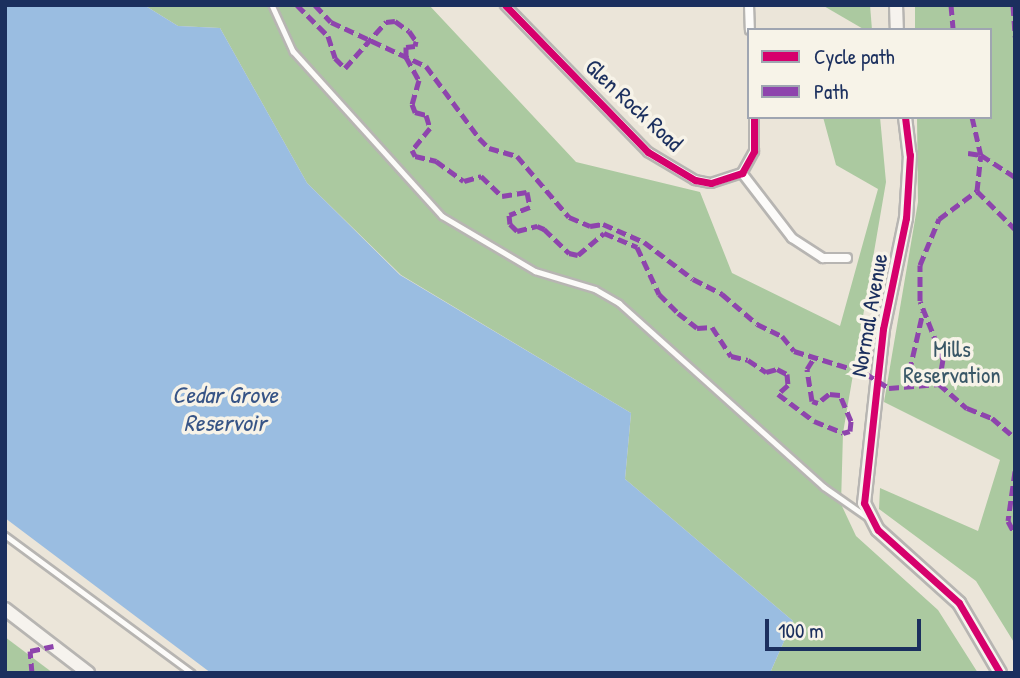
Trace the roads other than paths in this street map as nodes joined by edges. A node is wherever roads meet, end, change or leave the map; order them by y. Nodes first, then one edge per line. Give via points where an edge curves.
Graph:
1 (272, 5) edge
2 (505, 5) edge
3 (749, 5) edge
4 (895, 5) edge
5 (750, 28) edge
6 (897, 28) edge
7 (754, 119) edge
8 (905, 119) edge
9 (742, 173) junction
10 (846, 258) dead end
11 (869, 519) junction
12 (5, 535) edge
13 (5, 610) edge
14 (88, 673) edge
15 (192, 673) edge
16 (1000, 673) edge

1 - 11 lane via 293,51 442,216 535,271 595,289 619,303 824,487
2 - 9 street, Glen Rock Road via 648,152 695,180 711,183
3 - 5 street
4 - 6 street
7 - 9 street via 754,151
8 - 11 street, Normal Avenue via 908,196 883,329 870,433 863,495
9 - 10 street via 792,237 823,258
11 - 16 street via 950,592
12 - 15 lane
13 - 14 street

